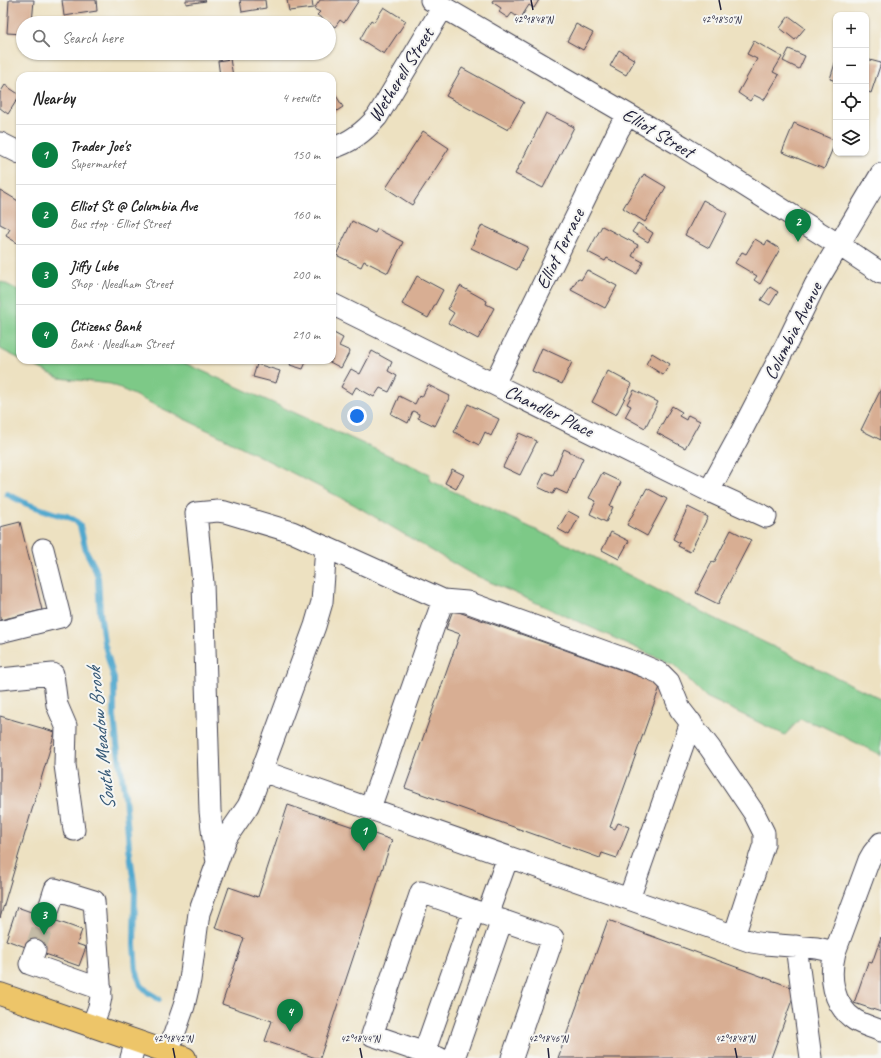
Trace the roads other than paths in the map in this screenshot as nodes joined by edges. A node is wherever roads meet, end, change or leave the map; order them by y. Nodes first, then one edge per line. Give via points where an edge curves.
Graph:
1 (437, 4) edge
2 (628, 115) junction
3 (0, 143) edge
4 (336, 146) edge
5 (16, 151) edge
6 (881, 174) edge
7 (839, 245) junction
8 (881, 273) edge
9 (336, 306) edge
10 (494, 384) junction
11 (709, 491) junction
12 (766, 517) dead end
13 (326, 547) junction
14 (43, 549) dead end
15 (443, 600) junction
16 (0, 632) edge
17 (0, 679) edge
18 (691, 722) junction
19 (262, 771) junction
20 (370, 808) junction
21 (74, 830) dead end
22 (881, 843) edge
23 (508, 857) junction
24 (217, 862) junction
25 (629, 899) junction
26 (488, 915) junction
27 (46, 917) tunnel mouth
28 (734, 936) junction
29 (796, 946) junction
30 (35, 950) tunnel mouth
31 (835, 952) junction
32 (101, 989) junction
33 (0, 994) edge
34 (92, 1026) junction
35 (881, 1031) edge
36 (134, 1050) edge
37 (176, 1055) edge
38 (435, 1057) edge
39 (454, 1058) edge
40 (512, 1058) edge
41 (812, 1058) edge

1 - 2 street, Elliot Street
1 - 4 street, Wetherell Street via 377,117 359,135
2 - 7 street, Elliot Street
2 - 10 street, Elliot Terrace via 616,134
3 - 5 street
6 - 7 street, Columbia Avenue
7 - 8 street, Elliot Street
7 - 11 street, Columbia Avenue via 810,295
9 - 10 street, Chandler Place
10 - 11 street, Chandler Place
11 - 12 street, Chandler Place
13 - 15 street
13 - 19 street via 319,614
13 - 24 street via 283,529 225,512 196,513 203,583 210,811
14 - 16 street via 60,617
15 - 18 street via 467,602 653,670 666,677 678,704
15 - 20 street
17 - 21 street via 53,674 57,705 66,726 65,765
18 - 25 street
18 - 28 street via 754,813 764,833 764,844
19 - 20 street
19 - 24 street via 248,806 226,838
20 - 23 street
22 - 31 street via 869,860
23 - 25 street
23 - 26 street
24 - 37 street via 198,918
25 - 28 street
26 - 38 street
26 - 38 street via 421,892 418,899 372,1035
26 - 39 street
26 - 40 street via 553,938
27 - 32 street via 55,889 94,901
28 - 29 street via 758,944
29 - 31 street
29 - 41 street
30 - 32 street via 30,964
31 - 35 street via 832,978 835,994 843,1010 856,1020
32 - 34 street via 100,1002
33 - 34 main road
34 - 36 main road
36 - 37 main road

